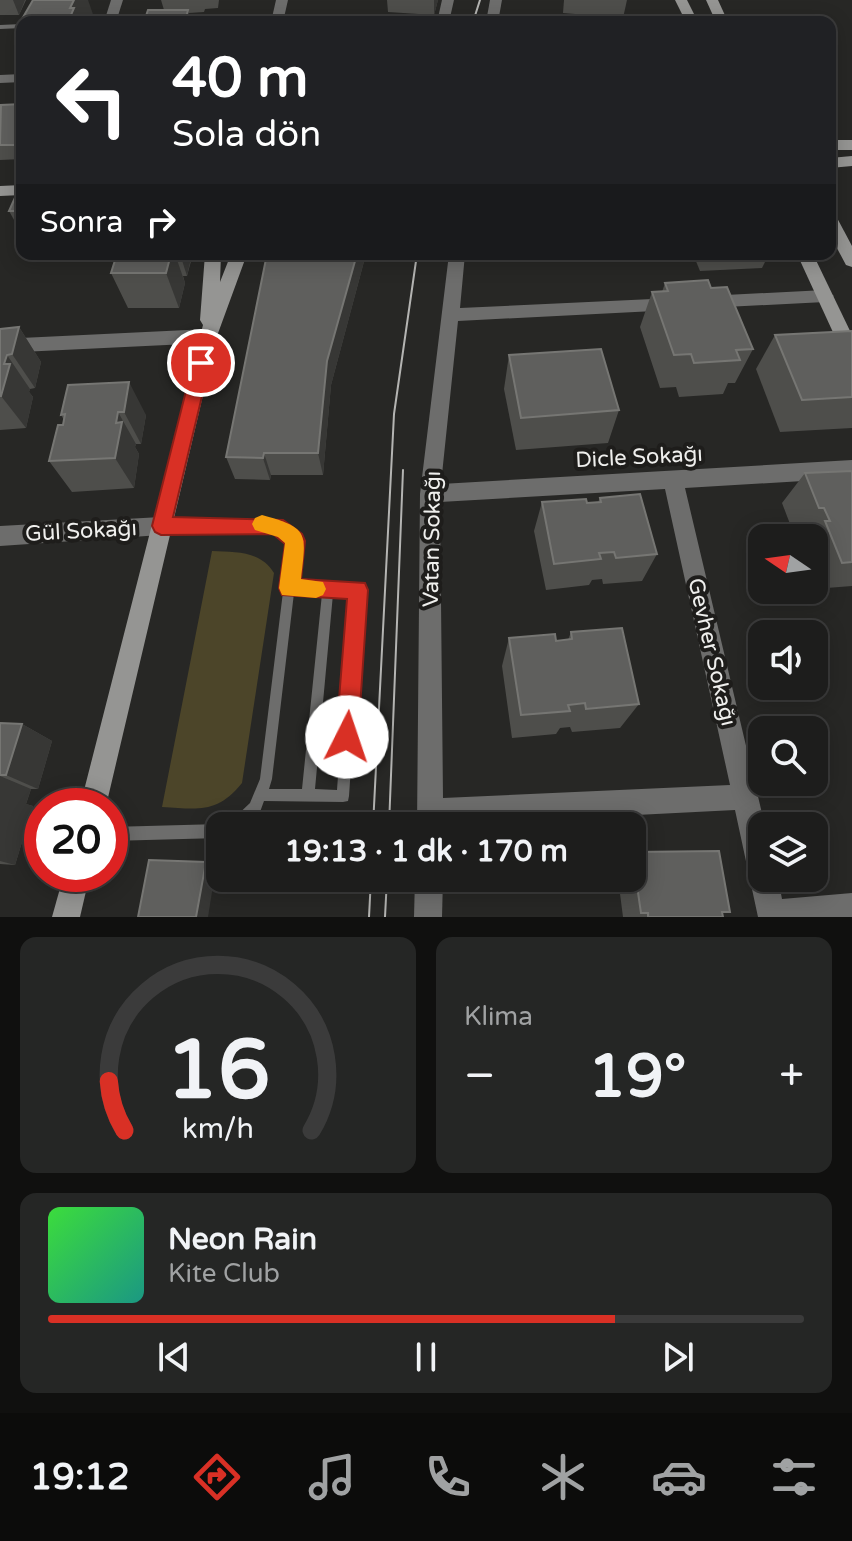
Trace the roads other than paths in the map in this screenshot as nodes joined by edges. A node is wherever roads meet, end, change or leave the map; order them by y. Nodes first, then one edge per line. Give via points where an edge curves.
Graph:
1 (836, 231) edge
2 (213, 260) edge
3 (237, 260) edge
4 (456, 260) edge
5 (808, 260) edge
6 (852, 261) edge
7 (825, 296) junction
8 (450, 315) junction
9 (208, 336) junction
10 (0, 346) edge
11 (852, 354) edge
12 (852, 469) edge
13 (673, 480) junction
14 (430, 494) junction
15 (161, 526) junction
16 (0, 536) edge
17 (289, 588) junction
18 (328, 589) junction
19 (97, 788) edge
20 (262, 795) junction
21 (308, 796) junction
22 (746, 797) junction
23 (248, 812) edge
24 (430, 812) edge
25 (531, 812) edge
26 (749, 812) edge
27 (206, 831) edge
28 (128, 834) edge
29 (72, 892) edge
30 (429, 892) edge
31 (767, 892) edge
32 (852, 907) edge
33 (772, 916) edge
34 (66, 917) edge
35 (428, 917) edge

1 - 6 street
2 - 9 street
3 - 9 street
4 - 8 street, Vatan Sokağı
5 - 7 street
7 - 8 street
7 - 11 street
8 - 14 street, Vatan Sokağı
9 - 10 street
9 - 15 street
12 - 13 street, Dicle Sokağı
13 - 14 street, Dicle Sokağı
13 - 22 street, Gevher Sokağı
14 - 24 street, Vatan Sokağı
15 - 16 street, Gül Sokağı
15 - 17 lane via 268,524 284,530 295,541
15 - 19 street
17 - 18 lane
17 - 20 lane
18 - 21 lane
18 - 21 lane via 357,590 343,796
20 - 21 lane
20 - 23 lane
22 - 25 street
22 - 26 street, Gevher Sokağı
27 - 28 lane
29 - 34 street
30 - 35 street
31 - 33 street
32 - 33 street

